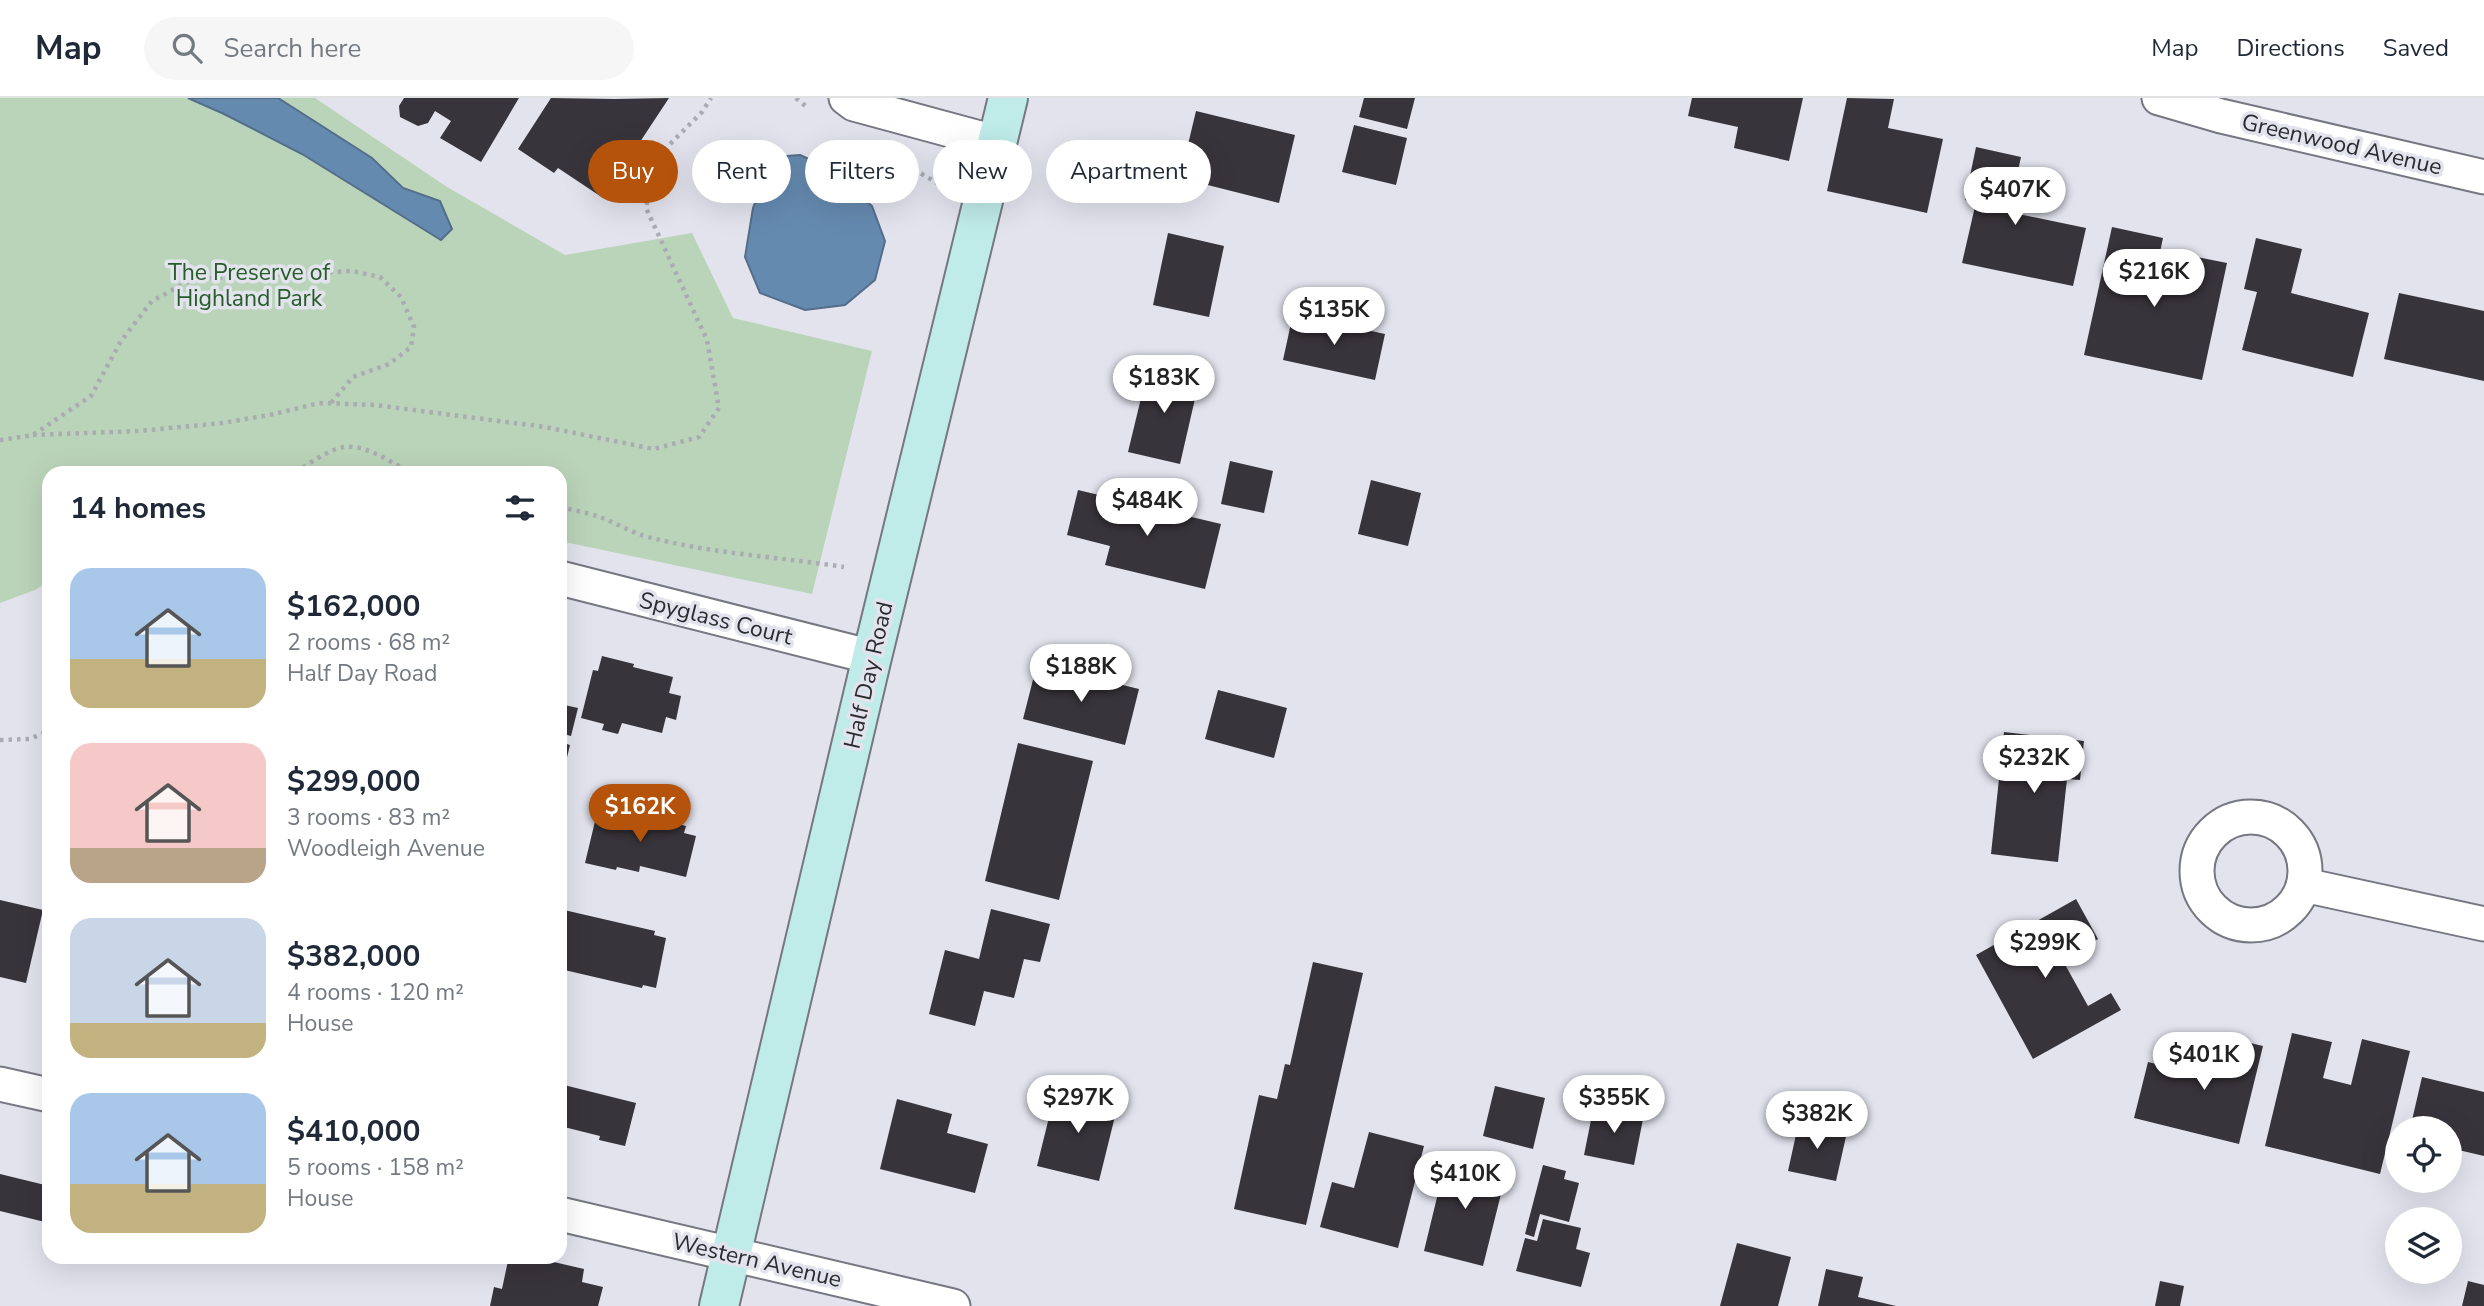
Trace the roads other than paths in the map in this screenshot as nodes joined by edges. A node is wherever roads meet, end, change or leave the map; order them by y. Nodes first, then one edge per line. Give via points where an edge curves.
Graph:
1 (846, 98) edge
2 (1008, 98) edge
3 (2160, 98) edge
4 (987, 140) edge
5 (999, 140) edge
6 (2484, 177) edge
7 (983, 203) edge
8 (567, 580) edge
9 (872, 657) junction
10 (2304, 885) dead end
11 (2484, 924) edge
12 (0, 1084) edge
13 (42, 1093) edge
14 (567, 1216) edge
15 (731, 1254) junction
16 (719, 1306) edge
17 (953, 1306) edge

1 - 4 street
2 - 5 main road, Half Day Road
3 - 6 street, Greenwood Avenue via 2221,117
7 - 9 main road, Half Day Road
8 - 9 street, Spyglass Court
9 - 15 main road, Half Day Road
10 - 11 street
12 - 13 street
14 - 15 street, Western Avenue
15 - 16 main road, Half Day Road
15 - 17 street, Western Avenue

